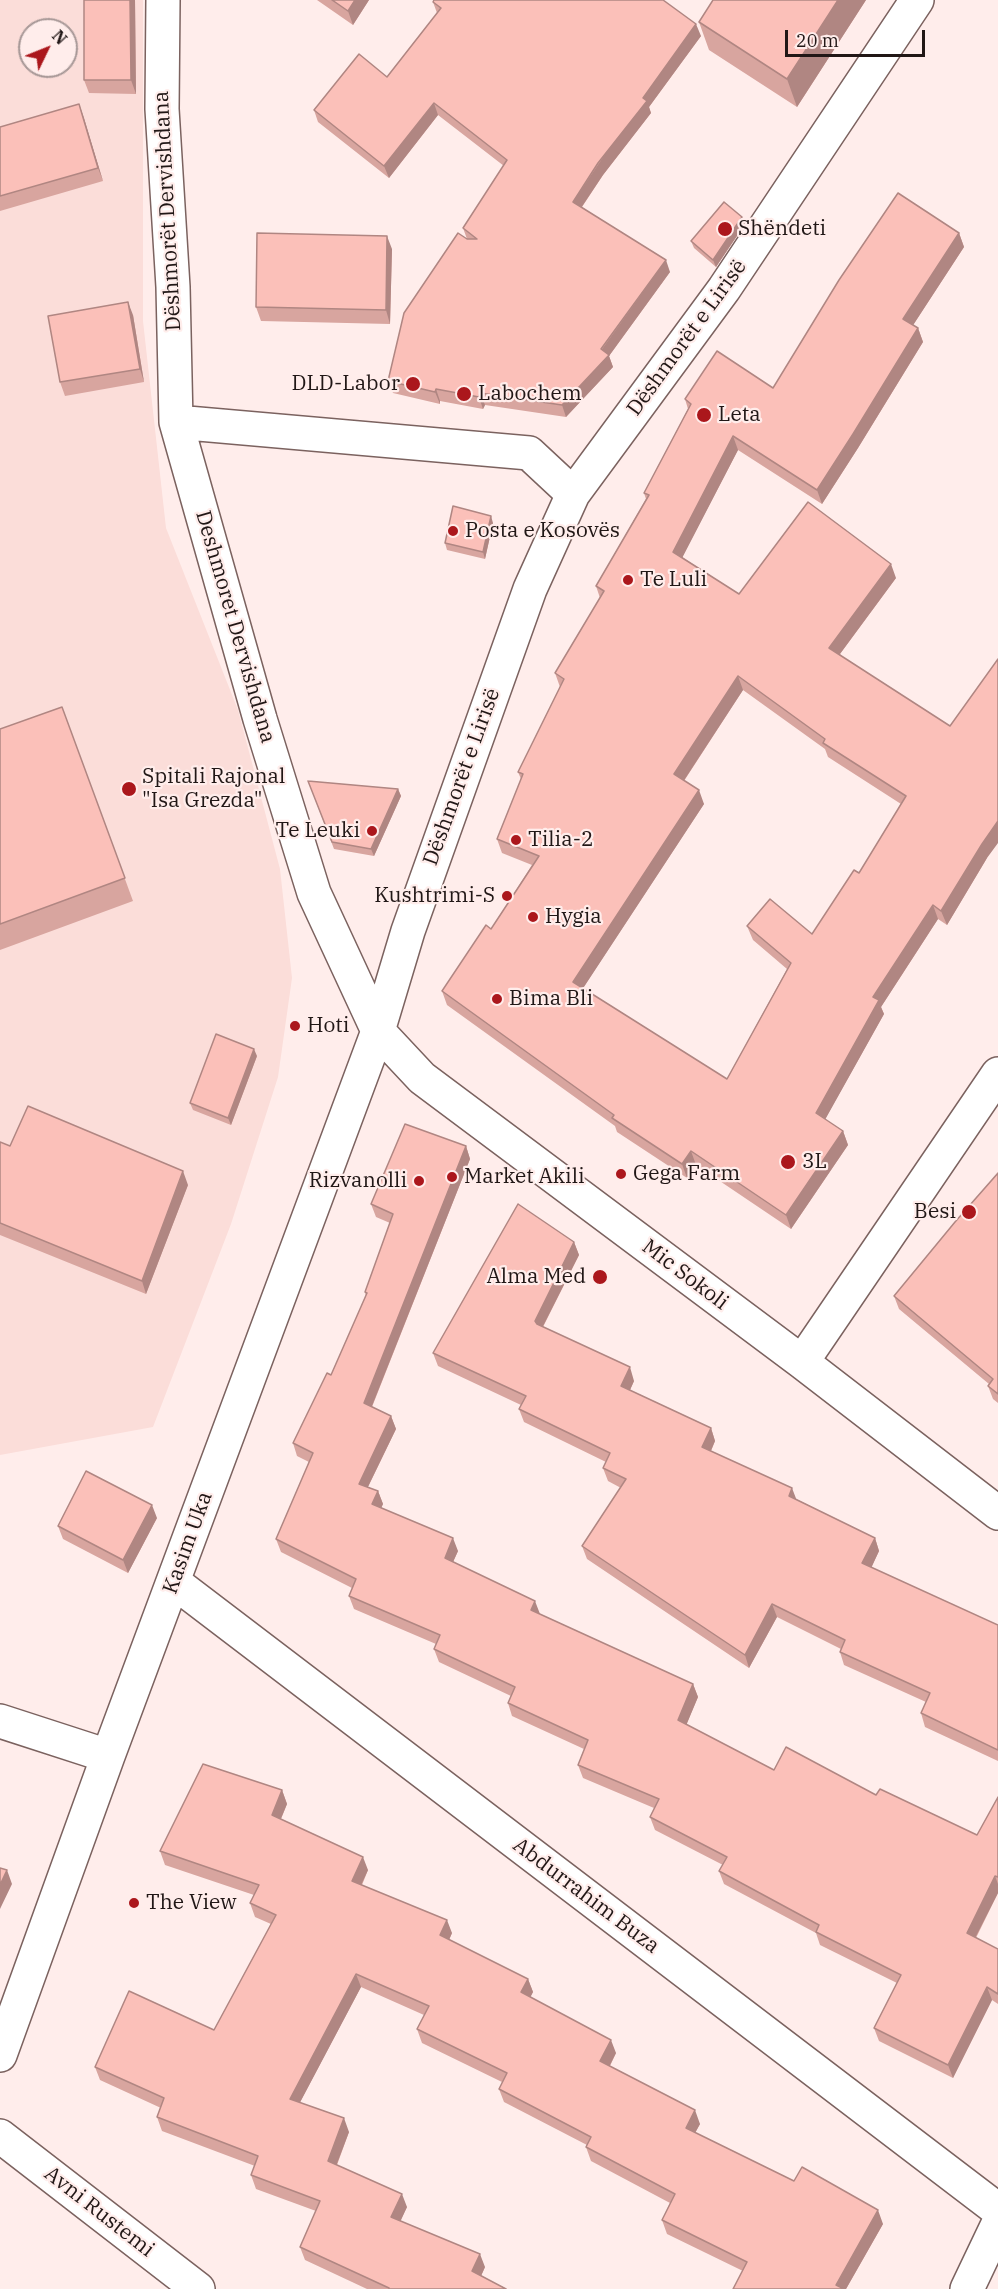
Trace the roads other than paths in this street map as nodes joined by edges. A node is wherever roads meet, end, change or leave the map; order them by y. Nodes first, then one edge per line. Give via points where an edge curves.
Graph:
1 (163, 0) edge
2 (918, 0) edge
3 (176, 422) junction
4 (573, 494) junction
5 (378, 1032) junction
6 (998, 1074) edge
7 (802, 1362) junction
8 (998, 1513) edge
9 (174, 1582) junction
10 (0, 1721) edge
11 (108, 1756) junction
12 (0, 2055) edge
13 (0, 2136) edge
14 (998, 2210) edge
15 (998, 2224) edge
16 (198, 2289) edge
17 (967, 2289) edge

1 - 3 street, Dëshmorët Dervishdana via 162,109
2 - 4 street, Dëshmorët e Lirisë via 724,289
3 - 4 street via 529,453
3 - 5 street, Deshmoret Dervishdana via 260,719 315,893
4 - 5 street, Dëshmorët e Lirisë via 530,589 408,931
5 - 7 street, Mic Sokoli via 422,1078
5 - 9 street, Kasim Uka
6 - 7 street
7 - 8 street, Mic Sokoli
9 - 11 street, Kasim Uka
9 - 14 street, Abdurrahim Buza
10 - 11 street
11 - 12 street, Kasim Uka
13 - 16 street, Avni Rustemi
15 - 17 street

